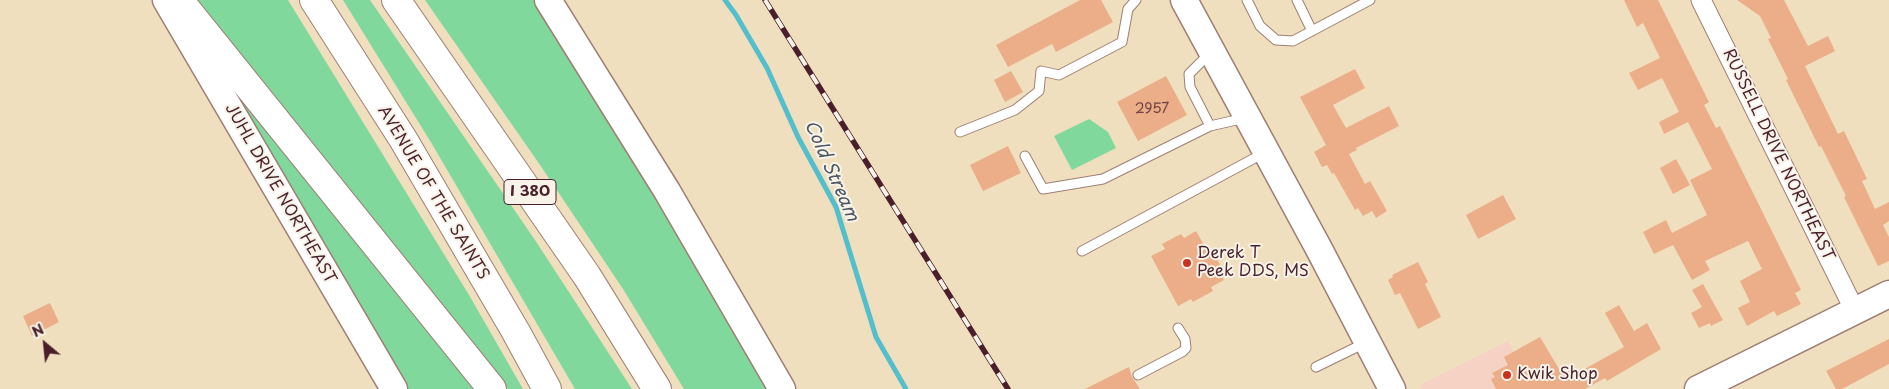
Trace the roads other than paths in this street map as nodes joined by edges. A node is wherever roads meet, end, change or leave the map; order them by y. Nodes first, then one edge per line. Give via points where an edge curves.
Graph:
1 (166, 0) edge
2 (179, 0) edge
3 (314, 0) edge
4 (396, 0) edge
5 (548, 0) edge
6 (1136, 0) edge
7 (1184, 0) edge
8 (1246, 0) edge
9 (1297, 0) edge
10 (1370, 0) edge
11 (1701, 0) edge
12 (1312, 30) junction
13 (1212, 51) junction
14 (1248, 118) junction
15 (1210, 126) junction
16 (960, 132) dead end
17 (1266, 152) junction
18 (1025, 156) dead end
19 (1082, 250) dead end
20 (1889, 294) edge
21 (1855, 311) junction
22 (1178, 328) dead end
23 (1367, 342) junction
24 (1316, 367) dead end
25 (1138, 375) dead end
26 (394, 389) edge
27 (492, 389) edge
28 (547, 389) edge
29 (657, 389) edge
30 (782, 389) edge
31 (1392, 389) edge
32 (1698, 389) edge

1 - 26 street, JUHL DRIVE NORTHEAST
2 - 27 highway
3 - 28 highway, AVENUE OF THE SAINTS via 403,139
4 - 29 highway, I 380 via 587,276
5 - 30 street via 667,191
6 - 16 lane via 1128,9 1122,42 1059,75 1041,71 1039,91 1015,110
7 - 13 street
8 - 12 lane via 1260,26 1276,40 1293,42
9 - 12 lane
10 - 12 lane
11 - 21 street, RUSSELL DRIVE NORTHEAST
13 - 14 street
13 - 15 lane via 1190,74 1190,87
14 - 15 lane
14 - 17 street
15 - 18 lane via 1103,179 1043,189
17 - 19 lane
17 - 23 street
20 - 21 street
21 - 32 street
22 - 25 lane via 1186,348
23 - 24 lane
23 - 31 street

